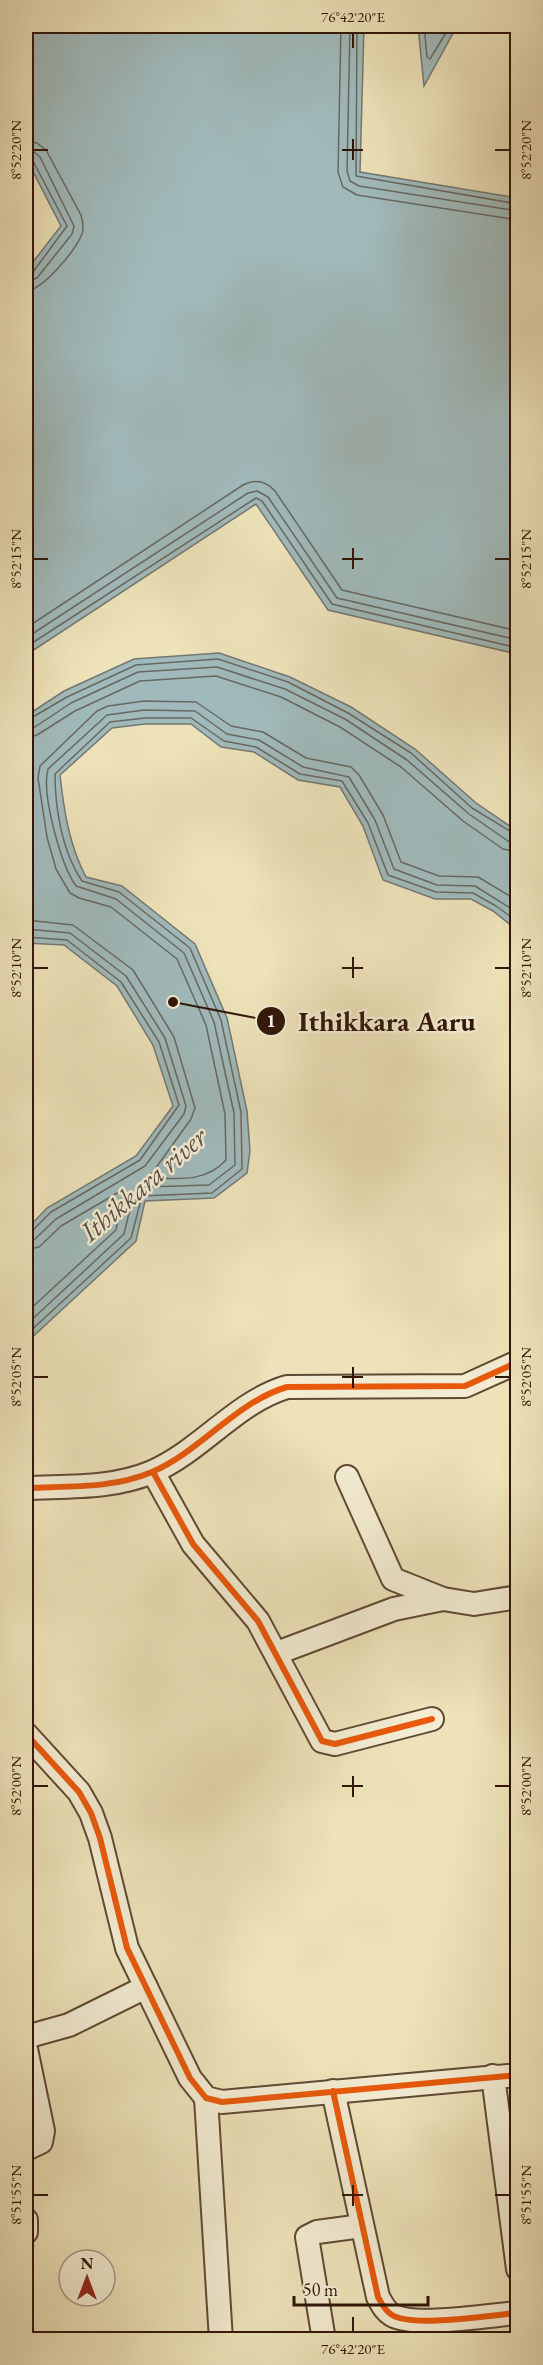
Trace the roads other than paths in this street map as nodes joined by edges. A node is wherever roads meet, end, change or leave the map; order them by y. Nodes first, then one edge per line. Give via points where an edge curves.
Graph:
1 (518, 1362) edge
2 (153, 1472) junction
3 (347, 1477) dead end
4 (26, 1488) edge
5 (518, 1597) edge
6 (443, 1599) junction
7 (277, 1653) junction
8 (432, 1719) dead end
9 (26, 1734) edge
10 (146, 1987) junction
11 (26, 2037) edge
12 (26, 2049) edge
13 (518, 2075) edge
14 (493, 2076) junction
15 (333, 2091) junction
16 (206, 2098) junction
17 (26, 2149) edge
18 (26, 2220) edge
19 (362, 2226) junction
20 (26, 2232) edge
21 (518, 2269) edge
22 (518, 2313) edge
23 (221, 2340) edge
24 (324, 2340) edge

1 - 2 street via 465,1386 287,1387 267,1393
2 - 4 street via 82,1487
2 - 7 street via 193,1544 258,1621
3 - 6 street via 393,1579
5 - 6 street via 474,1604
6 - 7 street via 394,1609
7 - 8 street via 319,1736 328,1744
9 - 10 street via 79,1792 91,1813 127,1948
10 - 11 street via 69,2025
10 - 16 street via 190,2078
12 - 17 street via 43,2131 41,2142
13 - 14 street
14 - 15 street
14 - 21 street
15 - 16 street via 222,2102
15 - 19 street
16 - 23 street
18 - 20 street
19 - 22 street via 378,2297 393,2316 420,2321
19 - 24 street via 307,2237

